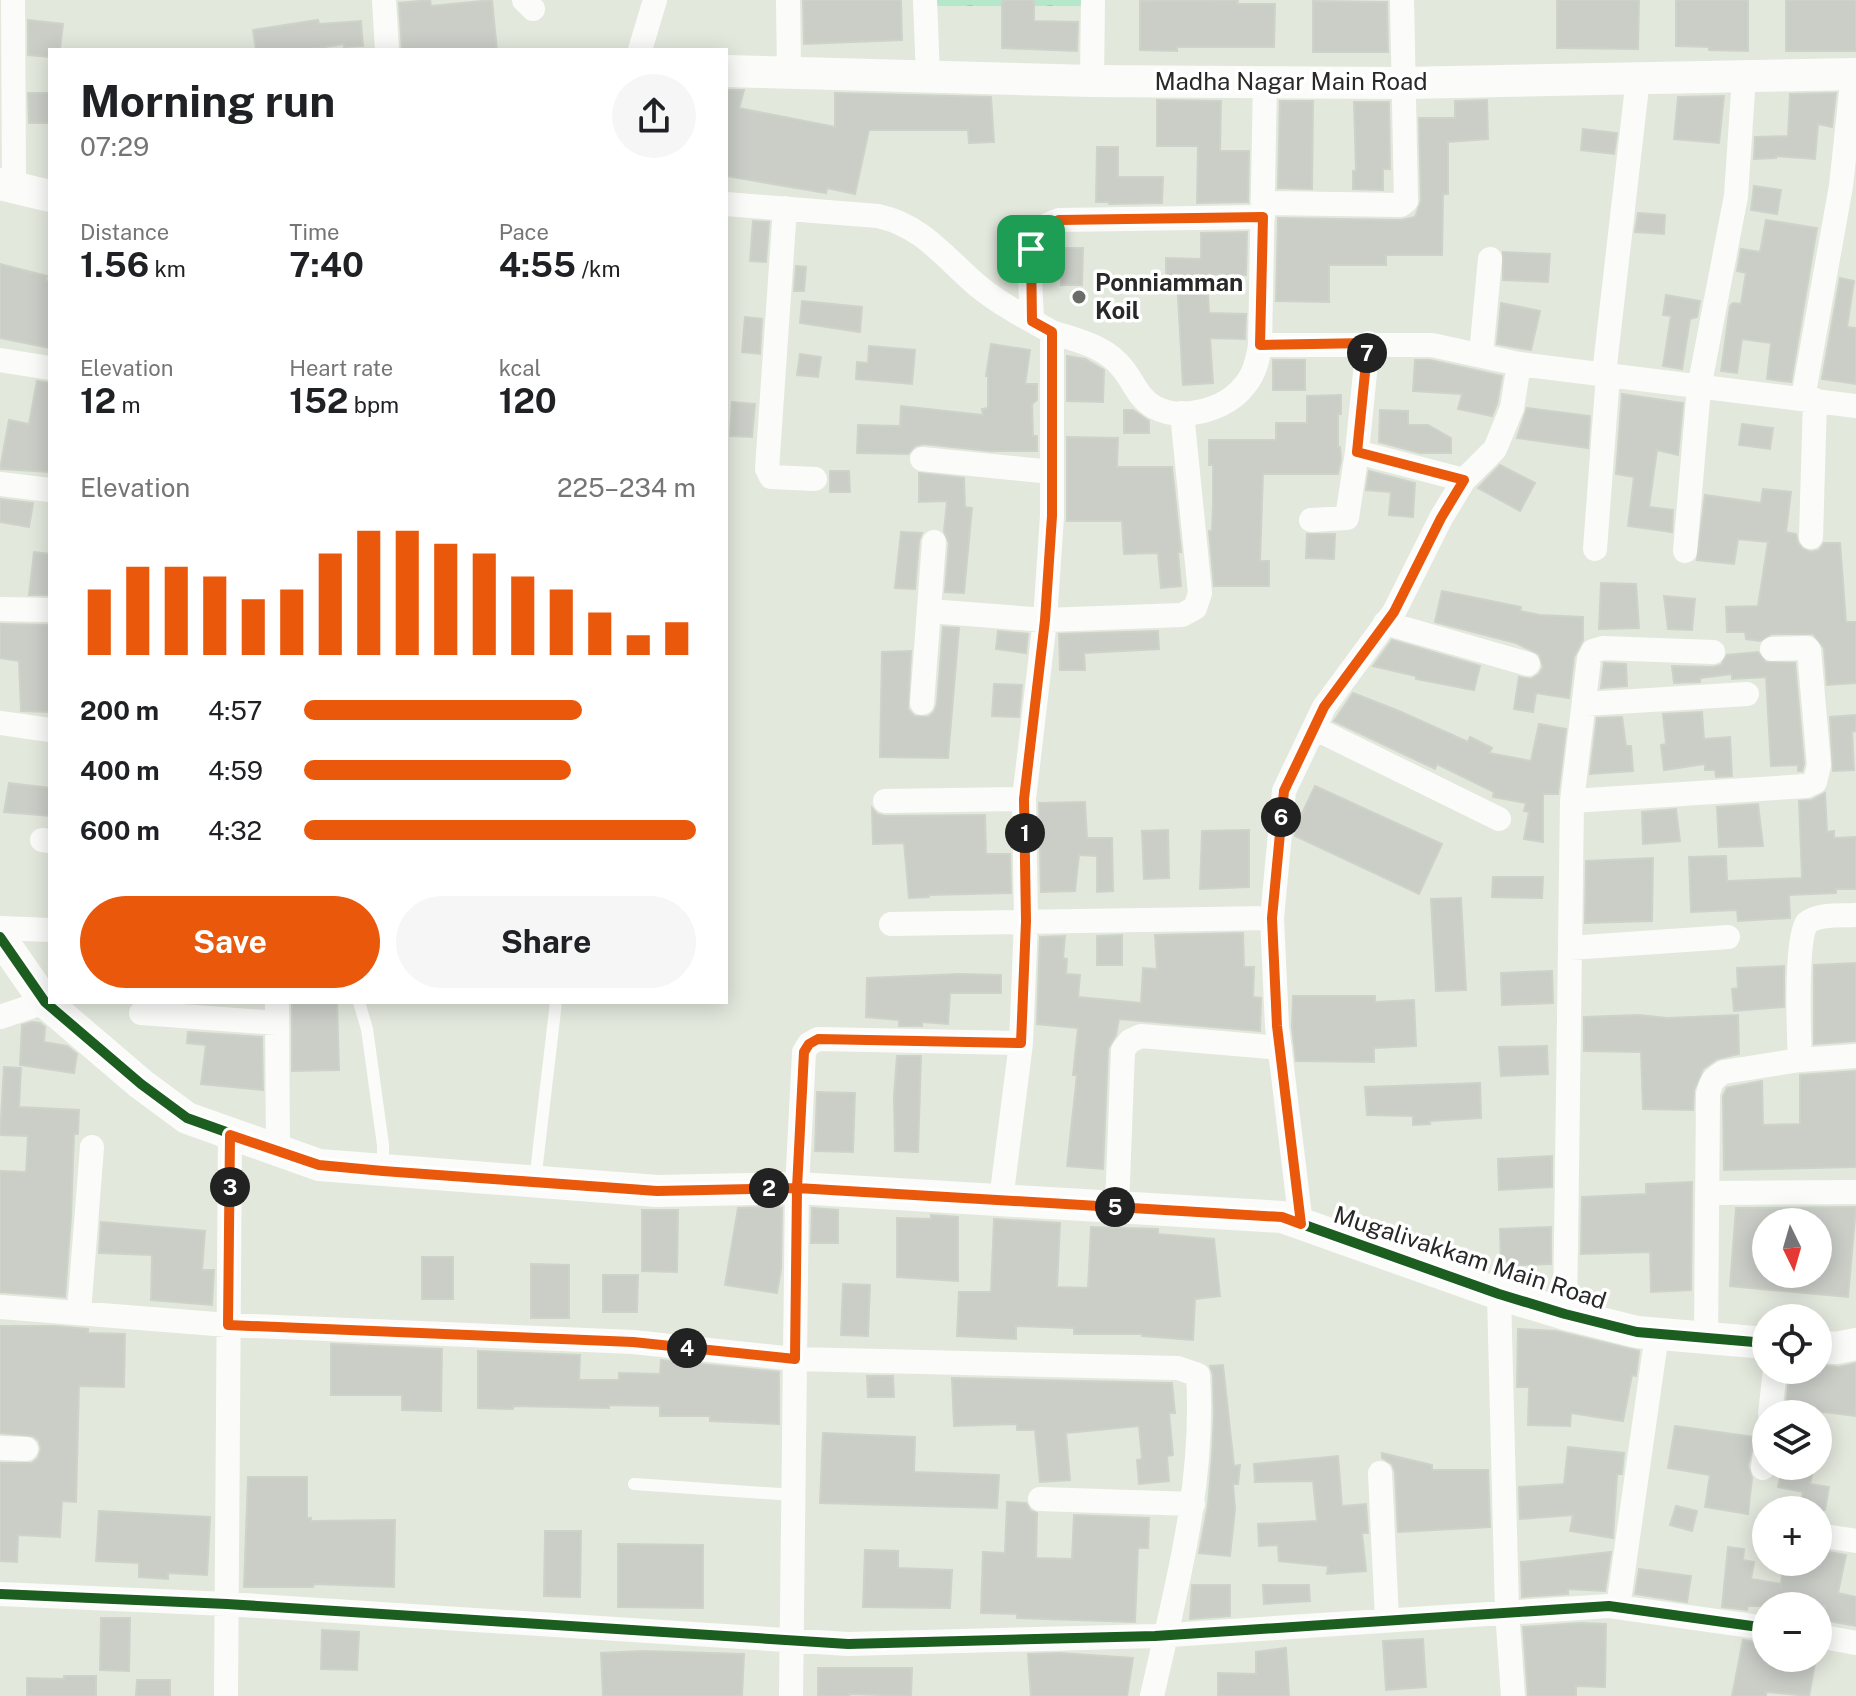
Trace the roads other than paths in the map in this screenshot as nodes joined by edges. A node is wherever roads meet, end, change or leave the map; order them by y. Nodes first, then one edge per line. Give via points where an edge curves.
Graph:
1 (13, 0) edge
2 (384, 0) edge
3 (655, 0) edge
4 (788, 0) edge
5 (925, 0) edge
6 (1093, 0) edge
7 (1402, 0) edge
8 (387, 48) edge
9 (641, 48) edge
10 (728, 71) edge
11 (789, 72) junction
12 (1855, 74) edge
13 (1744, 76) junction
14 (928, 77) junction
15 (1638, 78) junction
16 (1092, 81) junction
17 (1265, 82) junction
18 (1404, 83) junction
19 (1850, 160) edge
20 (7, 185) edge
21 (48, 195) edge
22 (728, 204) edge
23 (785, 208) junction
24 (1263, 210) junction
25 (1490, 259) dead end
26 (1042, 327) junction
27 (1368, 343) junction
28 (1481, 354) junction
29 (1258, 355) junction
30 (0, 360) edge
31 (1519, 364) junction
32 (48, 368) edge
33 (1606, 374) junction
34 (1699, 388) junction
35 (1809, 399) junction
36 (1856, 406) edge
37 (1182, 413) junction
38 (1357, 452) junction
39 (922, 459) dead end
40 (1052, 472) junction
41 (815, 479) dead end
42 (1464, 480) junction
43 (0, 484) edge
44 (48, 490) edge
45 (1311, 520) dead end
46 (1811, 537) dead end
47 (934, 542) dead end
48 (1595, 549) dead end
49 (1685, 551) dead end
50 (0, 609) edge
51 (48, 610) edge
52 (929, 611) junction
53 (1045, 620) junction
54 (1385, 623) junction
55 (1772, 649) dead end
56 (1713, 652) dead end
57 (1528, 664) dead end
58 (1747, 694) dead end
59 (922, 703) dead end
60 (1585, 704) junction
61 (0, 723) edge
62 (1314, 728) junction
63 (48, 730) edge
64 (1024, 799) junction
65 (885, 801) dead end
66 (1572, 801) junction
67 (1499, 819) dead end
68 (1856, 915) edge
69 (1272, 918) junction
70 (1026, 921) junction
71 (891, 924) dead end
72 (0, 928) edge
73 (48, 930) edge
74 (0, 937) edge
75 (1728, 937) dead end
76 (1570, 948) junction
77 (45, 1002) junction
78 (360, 1004) edge
79 (556, 1004) edge
80 (141, 1013) dead end
81 (277, 1013) edge
82 (0, 1017) edge
83 (1021, 1043) junction
84 (1280, 1048) junction
85 (1856, 1056) edge
86 (1800, 1060) junction
87 (230, 1135) junction
88 (92, 1147) dead end
89 (278, 1152) junction
90 (383, 1171) junction
91 (535, 1182) junction
92 (797, 1188) junction
93 (1856, 1192) edge
94 (1708, 1193) junction
95 (1001, 1200) junction
96 (1117, 1207) junction
97 (1301, 1224) junction
98 (1499, 1294) junction
99 (0, 1307) edge
100 (79, 1312) junction
101 (1565, 1314) junction
102 (228, 1325) junction
103 (1657, 1334) junction
104 (1706, 1339) junction
105 (1752, 1342) edge
106 (1856, 1344) edge
107 (1832, 1348) edge
108 (795, 1359) junction
109 (0, 1448) edge
110 (26, 1449) dead end
111 (1380, 1473) dead end
112 (634, 1484) dead end
113 (794, 1495) junction
114 (1040, 1499) dead end
115 (1193, 1504) junction
116 (1832, 1537) edge
117 (1856, 1541) edge
118 (0, 1594) edge
119 (227, 1604) junction
120 (1618, 1607) junction
121 (1507, 1611) junction
122 (1387, 1619) junction
123 (1752, 1626) edge
124 (1166, 1635) junction
125 (1832, 1639) edge
126 (793, 1641) junction
127 (1856, 1643) edge
128 (226, 1696) edge
129 (791, 1696) edge
130 (1152, 1696) edge
131 (1513, 1696) edge

1 - 20 street
2 - 8 street
3 - 9 street
4 - 11 street
5 - 14 street
6 - 16 street
7 - 18 street
10 - 11 street, Madha Nagar Main Road
11 - 14 street, Madha Nagar Main Road
12 - 13 street, Madha Nagar Main Road
12 - 19 street
13 - 15 street, Madha Nagar Main Road
13 - 34 street via 1736,196
14 - 16 street, Madha Nagar Main Road
15 - 18 street, Madha Nagar Main Road
15 - 33 street
16 - 17 street, Madha Nagar Main Road
17 - 18 street, Madha Nagar Main Road
17 - 24 street
18 - 24 street via 1403,204
19 - 35 street
20 - 21 street
22 - 23 street
23 - 26 street via 900,221 981,288
23 - 41 street via 767,469 778,479
24 - 26 street via 1059,220 1046,226 1031,249
24 - 29 street
25 - 28 street
26 - 37 street via 1097,347 1123,368 1146,402
26 - 40 street
27 - 28 street via 1432,345
27 - 29 street
27 - 38 street
28 - 31 street
29 - 37 street via 1245,386 1224,403
30 - 32 street
31 - 33 street
31 - 42 street via 1512,408 1495,449
33 - 34 street
33 - 48 street
34 - 35 street
34 - 49 street
35 - 36 street
35 - 46 street
37 - 53 street via 1200,593 1195,608 1182,615
38 - 42 street
38 - 45 street via 1347,518
39 - 40 street
40 - 53 street
42 - 54 street
43 - 44 street
47 - 52 street
50 - 51 street
52 - 53 street
52 - 59 street
53 - 64 street
54 - 57 street
54 - 62 street
55 - 66 street via 1809,650 1819,765 1815,782
56 - 60 street via 1593,651
58 - 60 street
60 - 66 street
61 - 63 street
62 - 67 street
62 - 69 street via 1284,791
64 - 65 street
64 - 70 street
66 - 76 street
68 - 86 street via 1818,918 1802,931
69 - 70 street
69 - 84 street
70 - 71 street
70 - 83 street
72 - 73 street
74 - 77 street, Mugalivakkam Main Road
75 - 76 street
76 - 101 street
77 - 82 street
77 - 87 street, Mugalivakkam Main Road via 187,1118
78 - 90 lane
79 - 91 lane
80 - 81 street
81 - 89 street
83 - 92 street via 818,1039 809,1044 804,1052
83 - 95 street
84 - 96 street via 1141,1036 1130,1041 1123,1050
84 - 97 street
85 - 86 street
86 - 94 street via 1715,1077 1708,1094
87 - 89 street, Mugalivakkam Main Road
87 - 102 street
88 - 100 street
89 - 90 street, Mugalivakkam Main Road via 319,1165
90 - 91 street, Mugalivakkam Main Road
91 - 92 street, Mugalivakkam Main Road via 657,1191
92 - 95 street, Mugalivakkam Main Road
92 - 108 street
93 - 94 street
94 - 104 street
95 - 96 street, Mugalivakkam Main Road
96 - 97 street, Mugalivakkam Main Road via 1282,1217
97 - 98 street, Mugalivakkam Main Road
98 - 101 street, Mugalivakkam Main Road
98 - 121 street
99 - 100 street
100 - 102 street
101 - 103 street, Mugalivakkam Main Road
102 - 108 street via 633,1342
102 - 119 street
103 - 104 street, Mugalivakkam Main Road
103 - 120 street
104 - 105 street, Mugalivakkam Main Road
106 - 107 street
108 - 113 street
108 - 115 street via 1195,1372 1200,1410
109 - 110 street
111 - 122 street
112 - 113 lane
113 - 126 street
114 - 115 street
115 - 124 street
116 - 117 street
118 - 119 street
119 - 126 street
119 - 128 street
120 - 121 street
120 - 123 street
121 - 122 street
121 - 131 street
122 - 124 street
124 - 126 street
124 - 130 street
125 - 127 street
126 - 129 street

